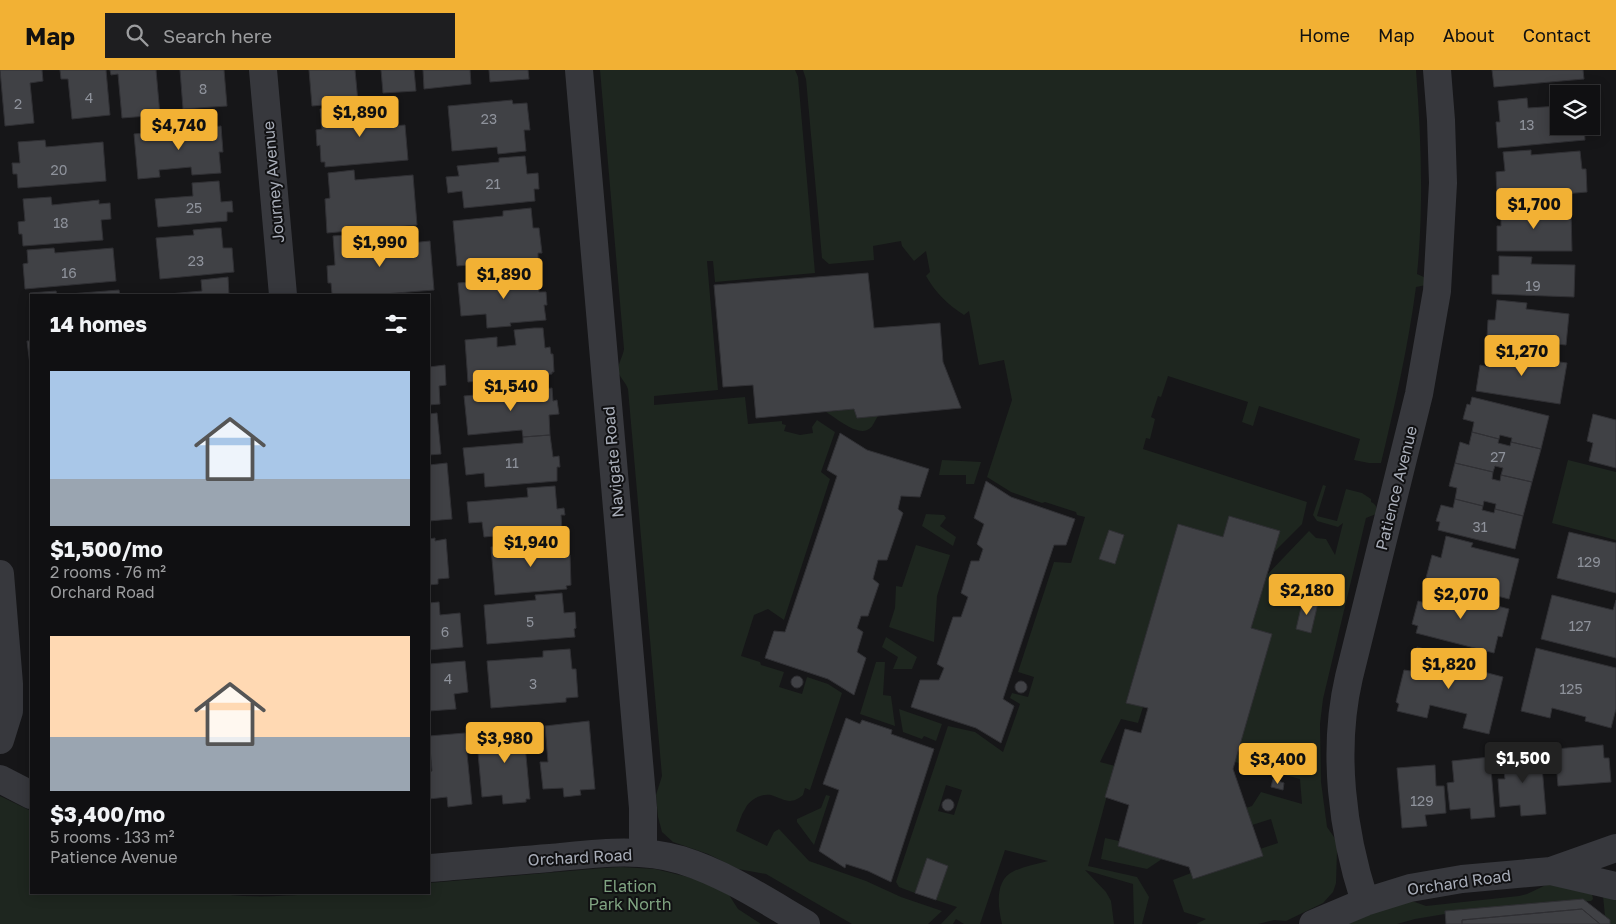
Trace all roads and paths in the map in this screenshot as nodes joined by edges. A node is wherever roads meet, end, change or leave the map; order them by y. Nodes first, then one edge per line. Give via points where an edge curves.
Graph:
1 (263, 70) edge
2 (579, 70) edge
3 (1436, 70) edge
4 (283, 294) edge
5 (0, 574) edge
6 (0, 740) edge
7 (0, 779) edge
8 (30, 794) edge
9 (1616, 848) edge
10 (643, 853) junction
11 (430, 868) edge
12 (1551, 871) junction
13 (1616, 886) edge
14 (1365, 902) junction
15 (806, 924) edge
16 (1313, 924) edge

1 - 4 street, Journey Avenue
2 - 10 street, Navigate Road via 643,808
3 - 14 street, Patience Avenue via 1443,183 1437,290 1419,394 1349,677 1341,725 1348,836
5 - 6 street via 9,711
7 - 8 street
9 - 12 street, Orchard Road
10 - 11 street, Orchard Road via 607,853
10 - 15 street, Orchard Road via 679,860 722,875
12 - 13 street, Orchard Road
12 - 14 street, Orchard Road via 1444,881
14 - 16 street, Orchard Road

